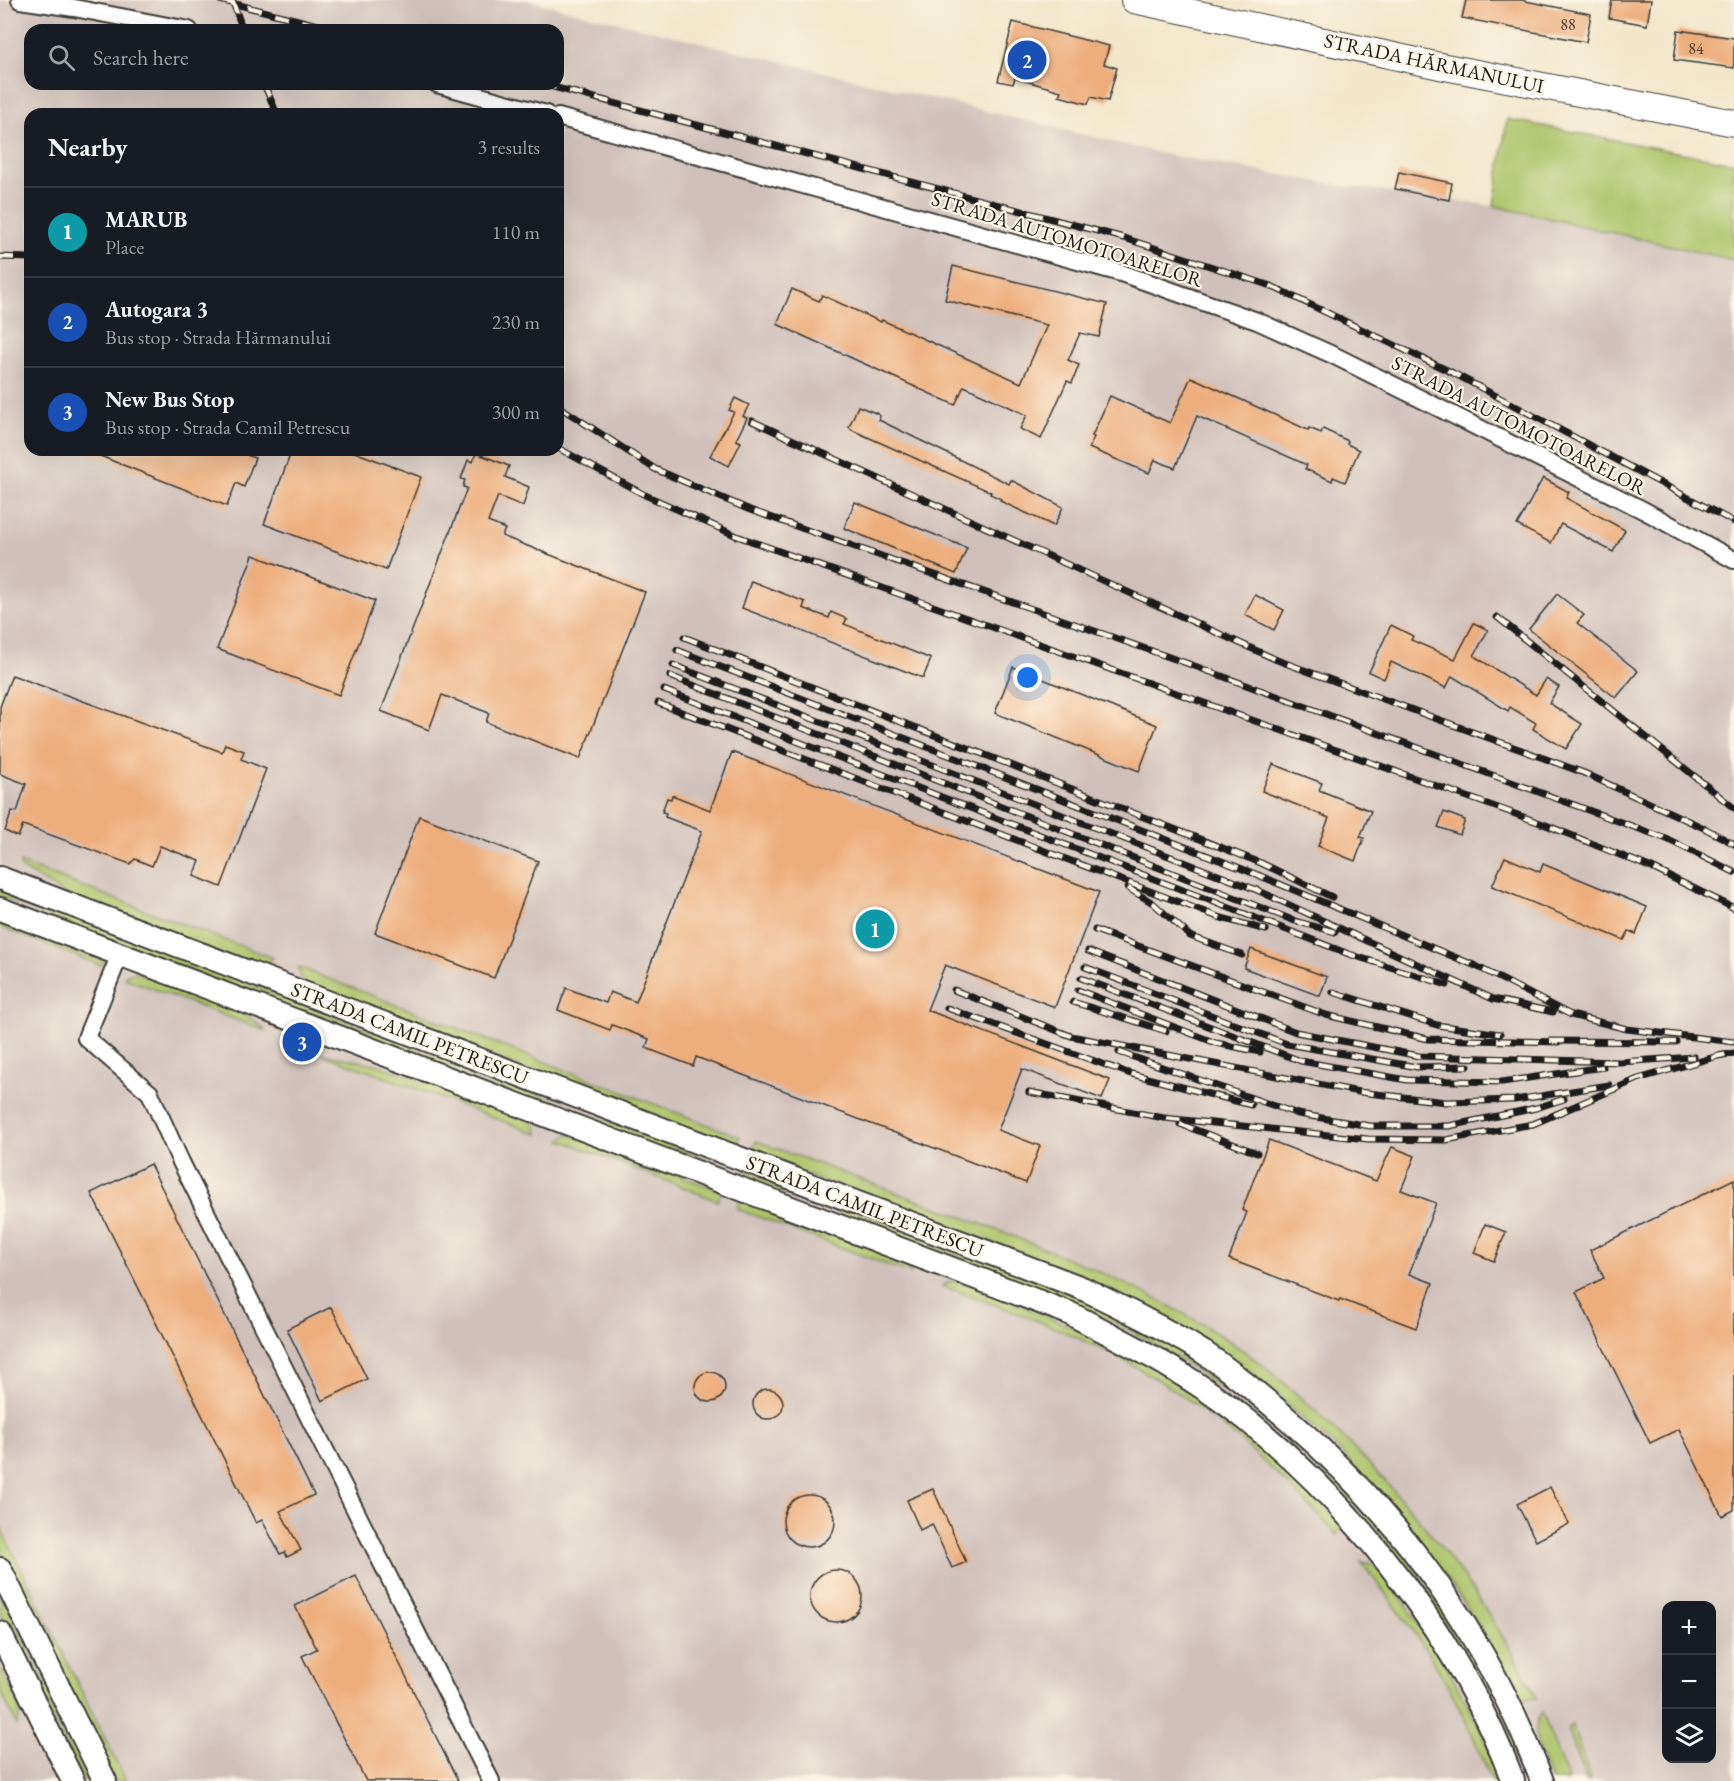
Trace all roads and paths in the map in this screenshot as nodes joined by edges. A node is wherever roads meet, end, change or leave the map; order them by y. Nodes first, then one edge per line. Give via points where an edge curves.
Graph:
1 (20, 0) edge
2 (1138, 1) edge
3 (159, 24) edge
4 (459, 90) edge
5 (524, 108) edge
6 (564, 119) edge
7 (1734, 123) edge
8 (1734, 560) edge
9 (0, 878) edge
10 (0, 909) edge
11 (120, 954) junction
12 (0, 1569) edge
13 (0, 1633) edge
14 (73, 1781) edge
15 (105, 1781) edge
16 (491, 1781) edge
17 (1513, 1781) edge
18 (1542, 1781) edge

1 - 3 street
2 - 7 main road, STRADA HĂRMANULUI via 1440,66
4 - 5 street
6 - 8 street, STRADA AUTOMOTOARELOR via 1121,273 1257,321 1645,511
9 - 18 street, STRADA CAMIL PETRESCU via 1082,1288 1203,1353 1317,1444 1405,1539 1479,1647 1515,1714
10 - 11 street, STRADA CAMIL PETRESCU
11 - 16 street via 86,1038 150,1093
11 - 17 street, STRADA CAMIL PETRESCU via 1069,1313 1186,1377 1245,1419 1292,1460 1384,1560 1456,1663 1484,1714
12 - 15 street
13 - 14 street

